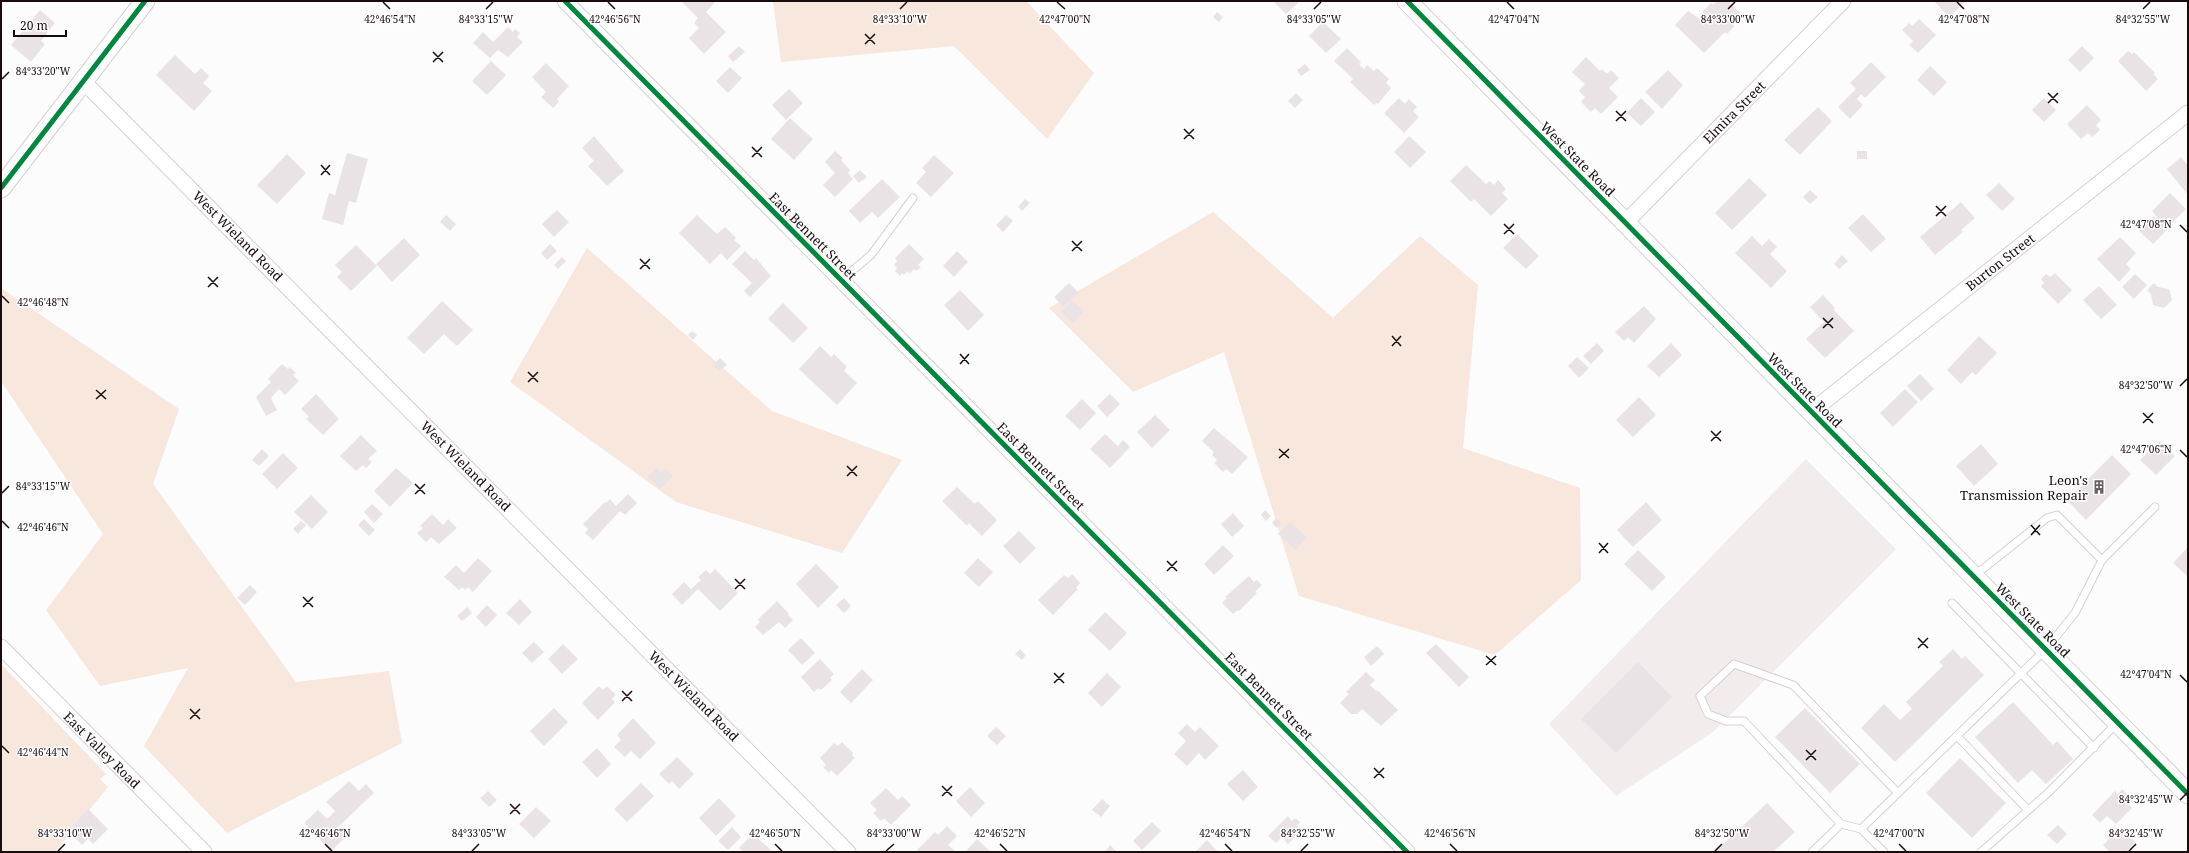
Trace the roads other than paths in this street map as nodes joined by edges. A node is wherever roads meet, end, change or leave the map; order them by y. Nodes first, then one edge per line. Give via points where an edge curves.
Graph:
1 (145, 1) edge
2 (565, 1) edge
3 (1407, 1) edge
4 (1844, 1) edge
5 (83, 81) junction
6 (2188, 114) edge
7 (1, 188) edge
8 (913, 198) dead end
9 (1625, 223) junction
10 (842, 280) junction
11 (1812, 411) junction
12 (2155, 508) dead end
13 (2102, 560) junction
14 (1974, 577) junction
15 (1952, 603) dead end
16 (1, 647) edge
17 (2046, 649) junction
18 (2021, 674) junction
19 (2118, 723) junction
20 (1957, 736) junction
21 (2094, 748) junction
22 (1898, 793) junction
23 (2188, 794) edge
24 (2028, 810) junction
25 (1842, 824) junction
26 (1861, 829) junction
27 (204, 852) edge
28 (848, 852) edge
29 (1407, 852) edge
30 (1812, 852) edge
31 (1884, 852) edge
32 (1981, 852) edge

1 - 5 street
2 - 10 street, East Bennett Street
3 - 9 street, West State Road
4 - 9 street, Elmira Street
5 - 7 street
5 - 28 street, West Wieland Road
6 - 11 street, Burton Street
8 - 10 lane via 872,255
9 - 11 street, West State Road
10 - 29 street, East Bennett Street
11 - 14 street, West State Road
12 - 13 lane
13 - 14 lane via 2057,515 2047,518
13 - 17 lane via 2075,613
14 - 17 street, West State Road
15 - 18 lane
16 - 27 street, East Valley Road
17 - 18 lane
17 - 19 street, West State Road
18 - 20 lane
18 - 21 lane
19 - 21 lane
19 - 23 street, West State Road
20 - 22 lane
20 - 24 lane
21 - 24 lane
22 - 25 lane via 1792,685 1734,664 1700,696 1708,714 1726,721 1744,721
22 - 26 lane
24 - 32 lane
25 - 26 lane
25 - 30 lane
26 - 31 lane

